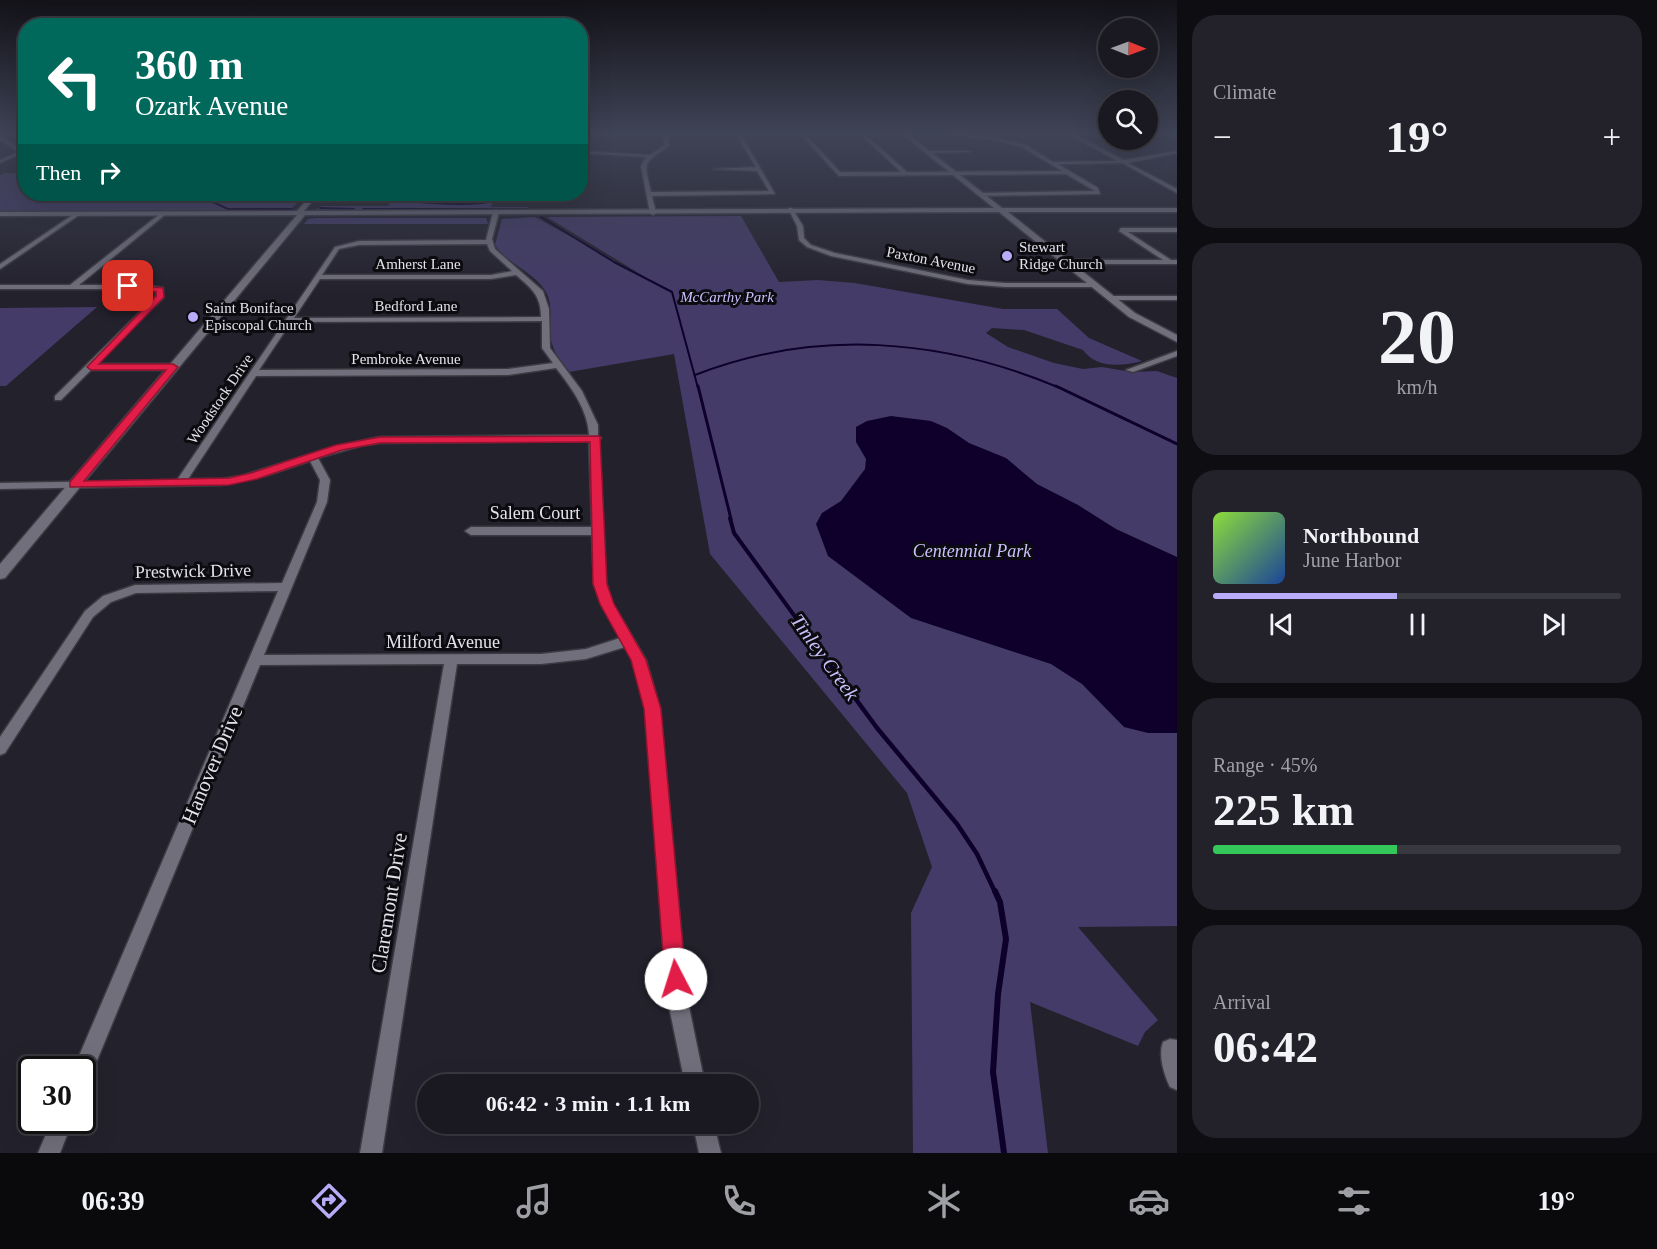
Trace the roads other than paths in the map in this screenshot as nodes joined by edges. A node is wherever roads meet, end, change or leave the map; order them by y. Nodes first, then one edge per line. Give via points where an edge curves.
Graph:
1 (648, 188) edge
2 (770, 188) edge
3 (973, 188) edge
4 (1091, 188) edge
5 (649, 194) junction
6 (980, 194) junction
7 (308, 201) edge
8 (318, 201) edge
9 (1000, 210) junction
10 (1177, 210) edge
11 (653, 211) junction
12 (791, 211) junction
13 (79, 213) junction
14 (0, 214) edge
15 (163, 214) junction
16 (301, 214) junction
17 (496, 214) junction
18 (1177, 230) edge
19 (489, 242) junction
20 (1066, 262) junction
21 (1173, 262) edge
22 (0, 267) edge
23 (519, 272) junction
24 (317, 278) junction
25 (1095, 285) junction
26 (72, 286) junction
27 (0, 287) edge
28 (1111, 298) junction
29 (1177, 298) edge
30 (545, 319) junction
31 (288, 320) junction
32 (1177, 339) edge
33 (1177, 353) edge
34 (557, 365) junction
35 (91, 367) junction
36 (173, 367) junction
37 (1130, 370) dead end
38 (255, 373) junction
39 (58, 398) dead end
40 (596, 438) junction
41 (312, 456) junction
42 (180, 483) junction
43 (74, 485) junction
44 (0, 486) edge
45 (471, 531) dead end
46 (599, 531) junction
47 (0, 574) edge
48 (287, 587) junction
49 (627, 641) junction
50 (256, 660) junction
51 (450, 660) junction
52 (0, 748) edge
53 (1173, 1049) edge
54 (89, 1056) edge
55 (693, 1074) edge
56 (1177, 1080) edge
57 (57, 1134) edge
58 (706, 1134) edge
59 (49, 1153) edge
60 (371, 1153) edge
61 (710, 1153) edge

1 - 5 street
2 - 5 street via 773,194
3 - 6 street
4 - 6 street via 1098,193
5 - 11 street
6 - 9 street
7 - 16 street
8 - 16 street via 310,211
9 - 10 street
9 - 12 street
9 - 20 street
11 - 12 street
11 - 17 street
12 - 25 street, Paxton Avenue via 804,243 833,255 969,282
13 - 14 street
13 - 15 street
13 - 22 street
15 - 16 street
15 - 26 street
16 - 17 street via 394,218
16 - 36 street
17 - 19 street
18 - 21 street via 1121,230
19 - 23 street via 501,260
19 - 24 street, Woodstock Drive via 348,244 337,248
20 - 21 street
20 - 25 street
23 - 24 street, Amherst Lane via 490,277
23 - 30 street via 539,291
24 - 31 street, Woodstock Drive
25 - 28 street
26 - 27 street
26 - 35 street via 160,290 160,297
28 - 29 street
28 - 32 street via 1152,328
30 - 31 street, Bedford Lane
30 - 34 street via 546,348
31 - 38 street, Woodstock Drive
33 - 37 street
34 - 38 street, Pembroke Avenue via 508,372
34 - 40 street via 578,390
35 - 36 street
35 - 39 street
36 - 43 street
38 - 42 street, Woodstock Drive
40 - 41 street via 380,440
40 - 46 street
41 - 42 street via 246,479
41 - 48 street, Hanover Drive via 323,473 325,488
42 - 43 street
43 - 44 street
43 - 47 street
45 - 46 street, Salem Court
46 - 49 street via 603,593
48 - 50 street, Hanover Drive
48 - 52 street, Prestwick Drive via 142,588 108,599 89,614
49 - 51 street, Milford Avenue via 569,658
49 - 55 street via 639,660 652,709 677,997
50 - 51 street, Milford Avenue
50 - 54 street, Hanover Drive
51 - 60 street, Claremont Drive
53 - 56 street
57 - 59 street
58 - 61 street

